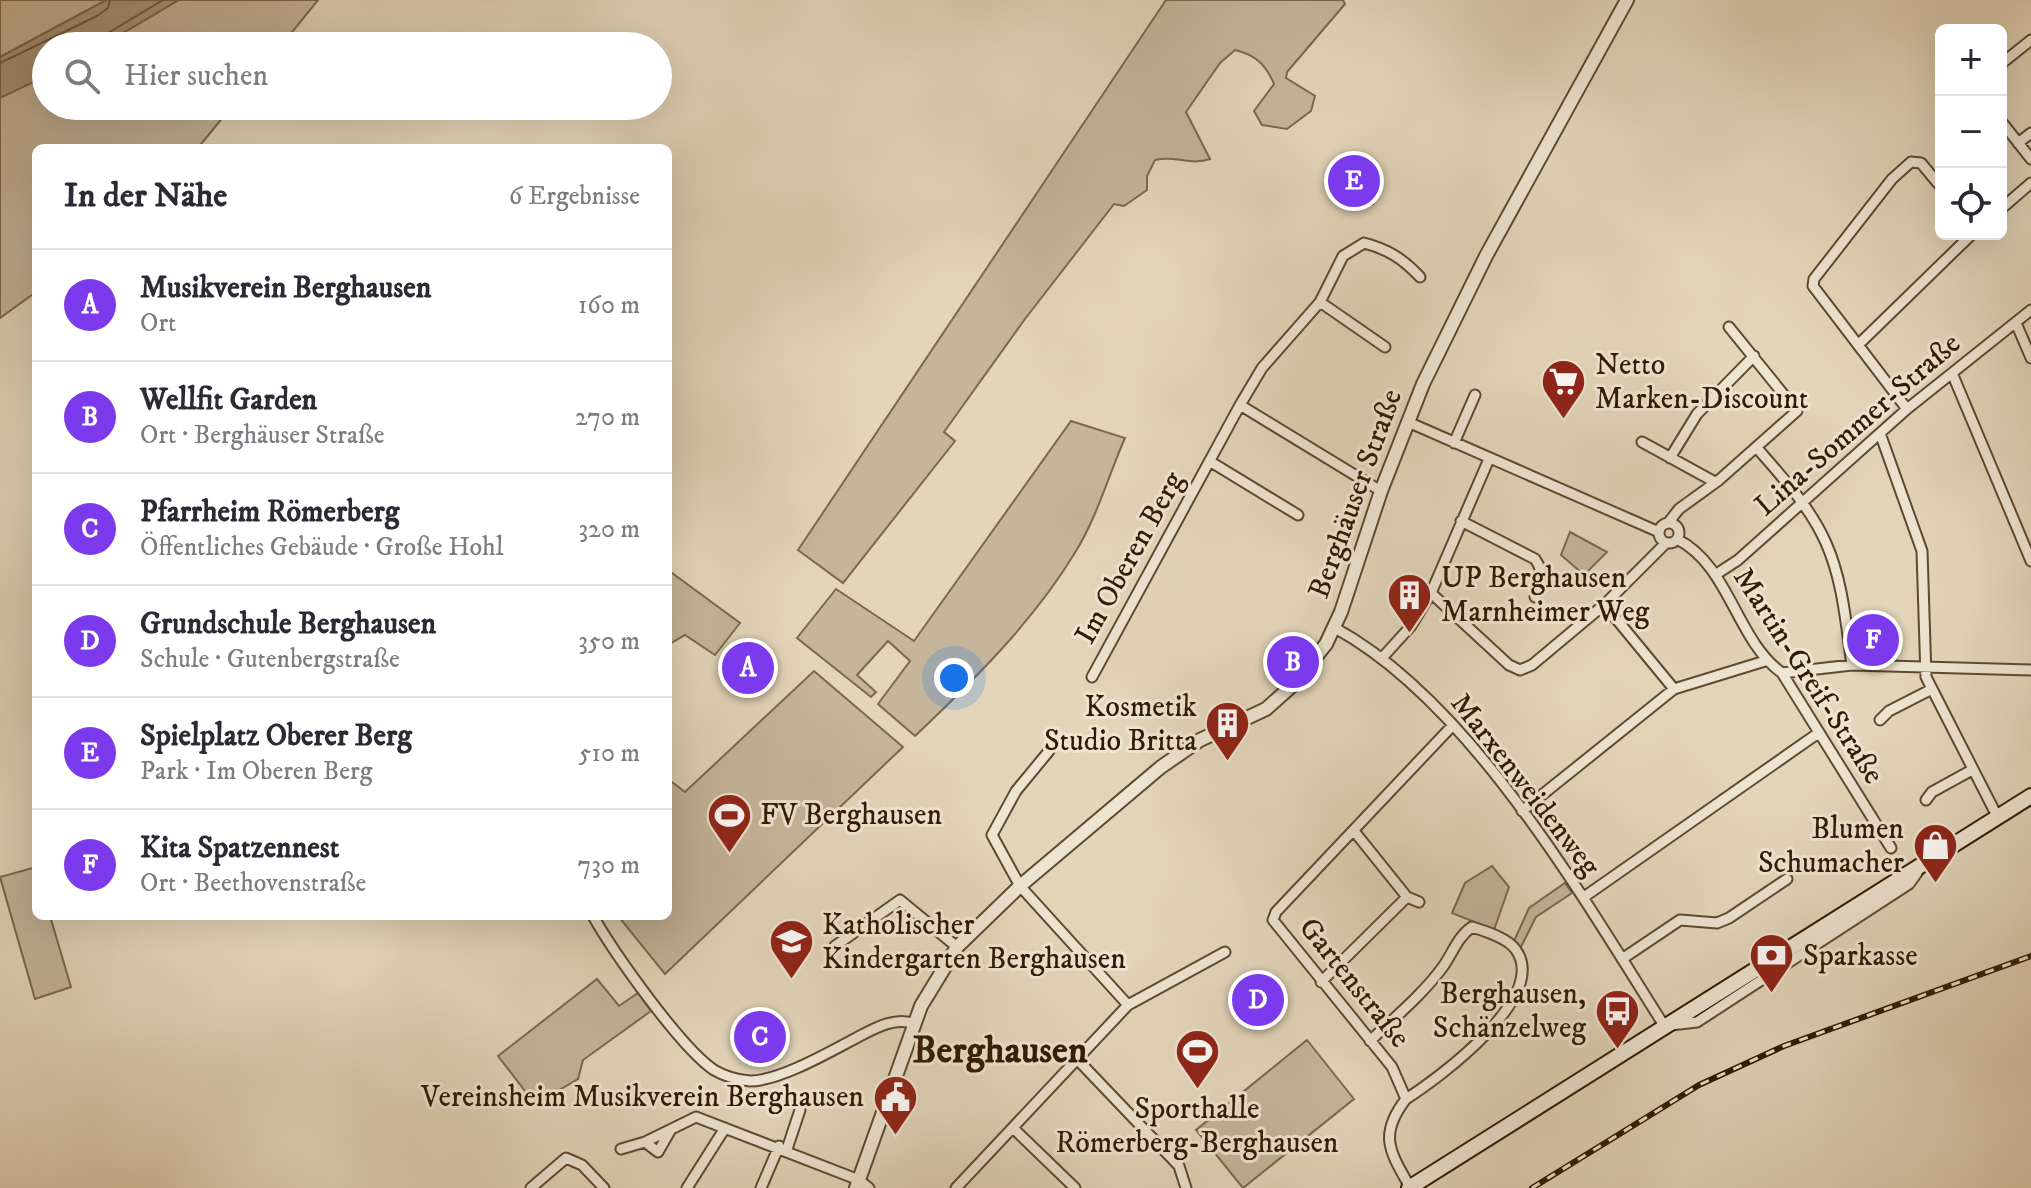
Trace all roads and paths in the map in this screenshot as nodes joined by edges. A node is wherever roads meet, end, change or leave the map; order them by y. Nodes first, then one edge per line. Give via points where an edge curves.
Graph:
1 (1627, 0) edge
2 (2031, 40) edge
3 (2007, 59) edge
4 (2007, 129) edge
5 (2031, 133) edge
6 (2018, 143) junction
7 (2031, 159) edge
8 (1935, 180) edge
9 (2031, 183) edge
10 (2007, 204) edge
11 (1966, 240) edge
12 (1420, 277) dead end
13 (1320, 302) junction
14 (2031, 310) edge
15 (2016, 323) junction
16 (1729, 327) dead end
17 (1858, 345) junction
18 (1385, 347) dead end
19 (1754, 356) junction
20 (2031, 358) edge
21 (1952, 373) junction
22 (1475, 395) dead end
23 (1240, 405) junction
24 (1907, 409) junction
25 (1408, 422) junction
26 (1881, 436) junction
27 (1642, 442) dead end
28 (1454, 443) junction
29 (1757, 448) junction
30 (1670, 458) junction
31 (1489, 459) junction
32 (1211, 462) junction
33 (1713, 481) junction
34 (1381, 491) junction
35 (1803, 502) junction
36 (1298, 515) dead end
37 (1461, 521) junction
38 (1668, 523) junction
39 (2031, 531) edge
40 (1659, 532) junction
41 (2021, 536) junction
42 (1677, 539) junction
43 (1666, 543) junction
44 (2031, 561) edge
45 (1715, 575) junction
46 (1431, 593) junction
47 (1535, 597) dead end
48 (1604, 604) junction
49 (1335, 628) junction
50 (1382, 658) junction
51 (1765, 661) junction
52 (1852, 665) junction
53 (1924, 667) junction
54 (2031, 670) edge
55 (1782, 673) junction
56 (1092, 677) dead end
57 (1674, 689) junction
58 (1932, 689) junction
59 (1880, 720) dead end
60 (1453, 725) junction
61 (1817, 734) junction
62 (1049, 751) dead end
63 (1972, 770) junction
64 (2031, 796) edge
65 (1926, 800) dead end
66 (1522, 811) junction
67 (1997, 816) junction
68 (1354, 831) junction
69 (1891, 848) dead end
70 (1787, 879) dead end
71 (1020, 886) junction
72 (1407, 897) junction
73 (1584, 897) junction
74 (1419, 902) dead end
75 (595, 920) edge
76 (835, 946) dead end
77 (957, 947) junction
78 (1225, 952) dead end
79 (1622, 959) junction
80 (1321, 982) junction
81 (1128, 1005) junction
82 (915, 1024) junction
83 (1668, 1026) junction
84 (1370, 1041) junction
85 (1075, 1057) junction
86 (1406, 1099) junction
87 (800, 1110) dead end
88 (725, 1128) junction
89 (1013, 1128) junction
90 (783, 1148) junction
91 (621, 1149) dead end
92 (861, 1185) edge
93 (539, 1186) edge
94 (604, 1188) edge
95 (687, 1188) edge
96 (761, 1188) edge
97 (956, 1188) edge
98 (1075, 1188) edge
99 (1186, 1188) edge
100 (1410, 1188) edge

1 - 25 street, Berghäuser Straße via 1486,256
2 - 3 street
4 - 6 street
5 - 6 street
6 - 7 street
8 - 17 street via 1921,163 1911,162 1814,279 1813,286
9 - 10 street
11 - 17 street
12 - 13 street, Im Oberen Berg via 1393,253 1364,243 1343,256
13 - 18 street
13 - 23 street, Im Oberen Berg via 1262,368
14 - 15 street, Lina-Sommer-Straße
15 - 20 street
15 - 21 street, Lina-Sommer-Straße
16 - 19 street
17 - 24 street
19 - 29 street via 1797,411
19 - 30 street via 1699,411
21 - 24 street, Lina-Sommer-Straße
21 - 41 street
22 - 28 street
23 - 32 street, Im Oberen Berg
23 - 34 street
24 - 26 street, Lina-Sommer-Straße
25 - 28 street
25 - 34 street, Berghäuser Straße
26 - 35 street, Lina-Sommer-Straße
26 - 53 street via 1922,551
27 - 30 street
28 - 31 street
29 - 33 street
29 - 35 street
30 - 33 street
31 - 37 street
31 - 40 street
32 - 36 street, Im Oberen Berg
32 - 56 street, Im Oberen Berg
33 - 38 street
34 - 49 street, Berghäuser Straße
35 - 45 street, Lina-Sommer-Straße
35 - 52 street via 1827,544 1839,582
37 - 46 street
37 - 47 street via 1535,559 1541,568
38 - 40 street
38 - 42 street, Martin-Greif-Straße via 1677,527
39 - 41 street
40 - 43 street
41 - 44 street
42 - 43 street
42 - 45 street, Martin-Greif-Straße
43 - 48 street
45 - 51 street, Martin-Greif-Straße
46 - 48 street via 1520,670
46 - 50 street
48 - 57 street
49 - 50 street, Marxenweidenweg
49 - 71 street, Berghäuser Straße via 1294,684 1266,709 1200,740
50 - 60 street, Marxenweidenweg
51 - 55 street, Martin-Greif-Straße
51 - 57 street
52 - 53 street
52 - 55 street
53 - 54 street
53 - 58 street
55 - 61 street, Martin-Greif-Straße
57 - 66 street
58 - 59 street
58 - 63 street
60 - 66 street, Marxenweidenweg
60 - 68 street, Gartenstraße
61 - 69 street, Martin-Greif-Straße
61 - 73 street
62 - 71 street via 1016,791 992,835
63 - 65 street
63 - 67 street
64 - 67 main road
66 - 73 street, Marxenweidenweg
67 - 83 main road
68 - 72 street
68 - 80 street, Gartenstraße via 1273,920
70 - 79 street via 1717,923 1680,920
71 - 77 street, Berghäuser Straße
71 - 81 street
72 - 74 street
72 - 80 street
73 - 79 street, Marxenweidenweg
75 - 82 street via 691,1050 733,1078 766,1077 879,1026
76 - 77 street via 900,900
77 - 82 street, Berghäuser Straße via 933,982
78 - 81 street
79 - 83 street, Marxenweidenweg
80 - 84 street, Gartenstraße
81 - 85 street
82 - 92 street, Berghäuser Straße
83 - 100 main road
84 - 86 street, Gartenstraße via 1392,1067
84 - 86 street via 1443,968 1472,927 1517,951 1522,978 1503,1012 1471,1050
85 - 89 street
85 - 99 street via 1179,1166
86 - 100 street via 1388,1132 1391,1154
87 - 90 street
88 - 90 street
88 - 91 street via 696,1117
88 - 95 street
89 - 97 street
89 - 98 street
90 - 92 street
90 - 96 street
93 - 94 street via 566,1158 582,1165

